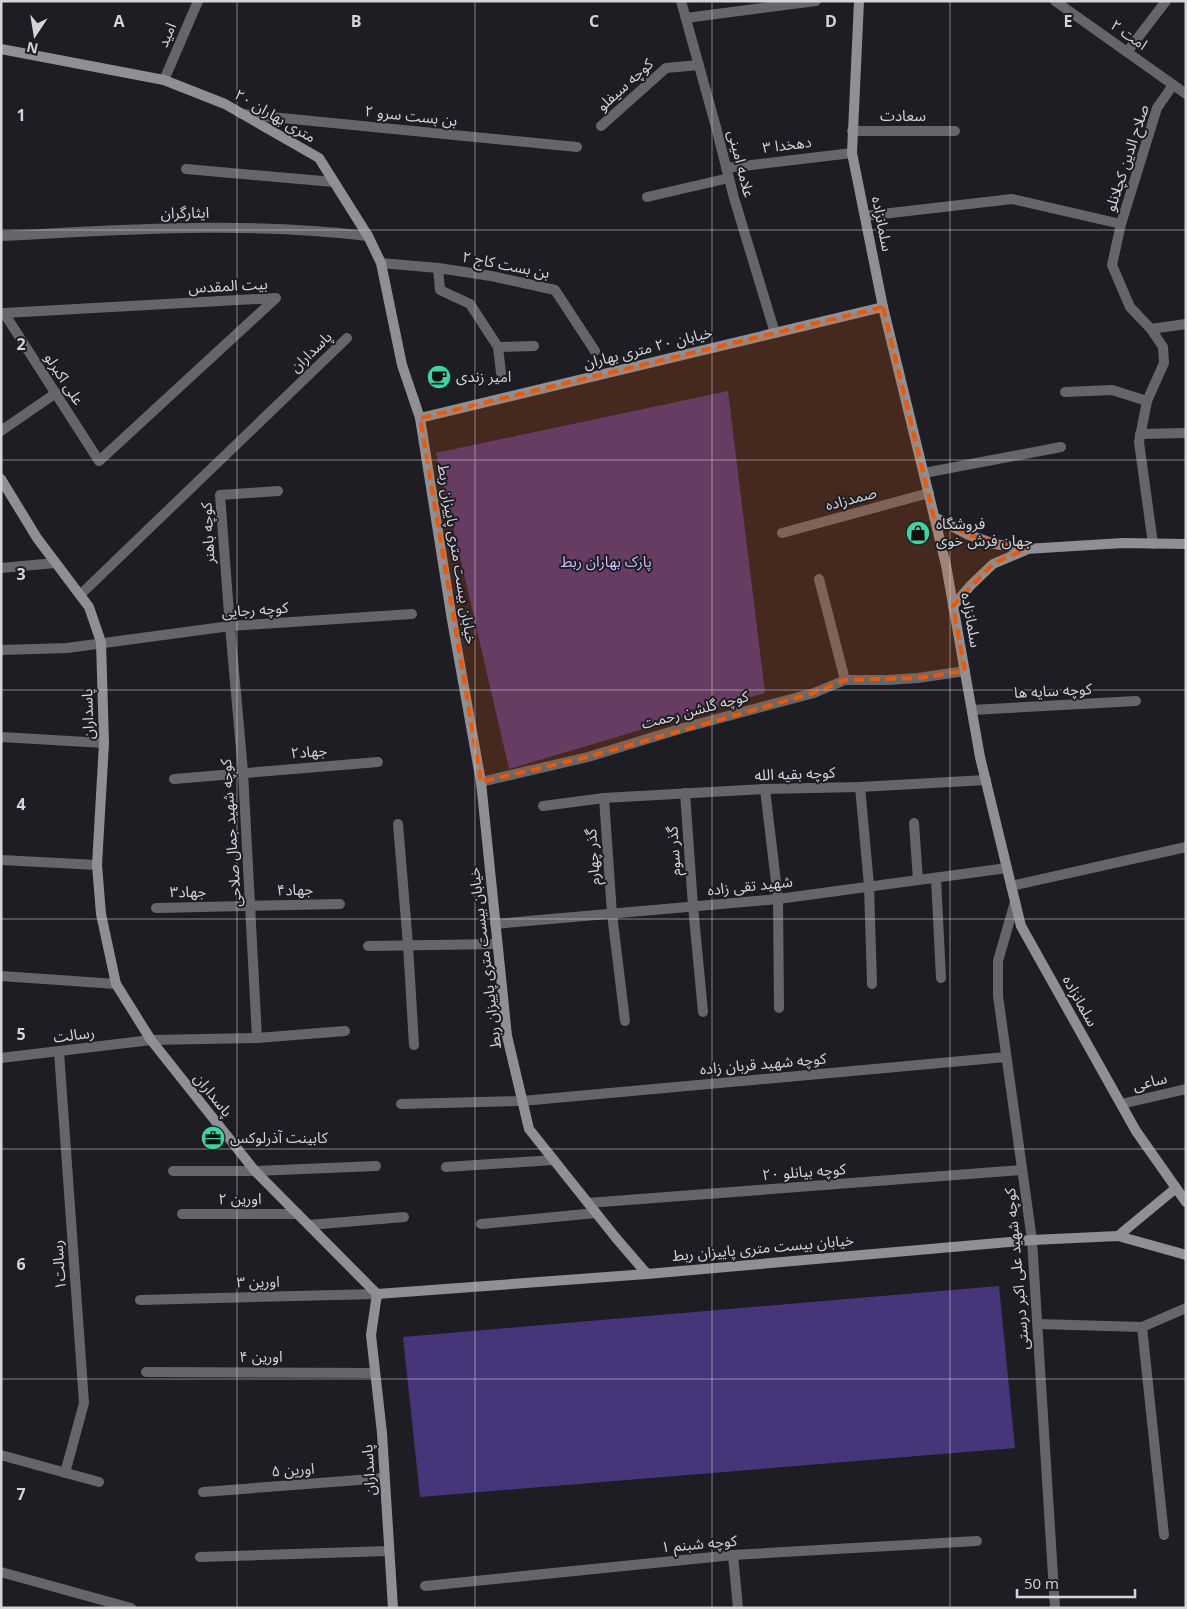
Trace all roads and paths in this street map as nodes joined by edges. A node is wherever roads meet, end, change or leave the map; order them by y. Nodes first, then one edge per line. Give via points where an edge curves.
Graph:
1 (198, 1) edge
2 (816, 1) edge
3 (859, 1) edge
4 (1056, 1) edge
5 (1166, 1) edge
6 (678, 2) edge
7 (686, 18) junction
8 (1, 49) edge
9 (1127, 52) junction
10 (699, 66) junction
11 (164, 80) junction
12 (1173, 85) junction
13 (1186, 94) edge
14 (241, 114) junction
15 (601, 126) dead end
16 (852, 131) junction
17 (954, 131) dead end
18 (577, 147) dead end
19 (852, 153) junction
20 (186, 169) dead end
21 (728, 173) junction
22 (334, 182) junction
23 (647, 197) dead end
24 (865, 216) junction
25 (1121, 224) junction
26 (1, 236) edge
27 (368, 236) junction
28 (381, 263) junction
29 (438, 268) junction
30 (883, 307) junction
31 (4, 313) joint
32 (1186, 324) edge
33 (1151, 329) junction
34 (774, 333) junction
35 (347, 338) dead end
36 (534, 346) dead end
37 (498, 347) junction
38 (595, 351) dead end
39 (501, 373) dead end
40 (1065, 392) dead end
41 (56, 393) junction
42 (1147, 401) junction
43 (420, 418) junction
44 (1, 431) edge
45 (1186, 433) edge
46 (1140, 434) junction
47 (1061, 446) dead end
48 (99, 461) joint
49 (924, 473) junction
50 (1, 479) edge
51 (278, 491) dead end
52 (928, 493) junction
53 (934, 517) junction
54 (782, 533) dead end
55 (1153, 544) junction
56 (1186, 544) edge
57 (1026, 549) junction
58 (55, 563) junction
59 (1, 568) edge
60 (819, 579) dead end
61 (80, 595) junction
62 (953, 606) junction
63 (412, 614) dead end
64 (230, 626) junction
65 (101, 642) junction
66 (1, 650) edge
67 (965, 670) junction
68 (845, 680) junction
69 (1136, 701) dead end
70 (972, 710) junction
71 (1, 736) edge
72 (104, 743) junction
73 (378, 762) dead end
74 (243, 772) junction
75 (174, 779) dead end
76 (986, 780) junction
77 (481, 782) junction
78 (860, 787) junction
79 (765, 789) junction
80 (685, 793) junction
81 (604, 798) junction
82 (543, 806) dead end
83 (914, 823) dead end
84 (398, 824) dead end
85 (1186, 847) edge
86 (1, 860) edge
87 (97, 865) junction
88 (1007, 868) junction
89 (936, 878) junction
90 (918, 880) junction
91 (869, 886) junction
92 (1011, 886) junction
93 (778, 899) junction
94 (1015, 902) junction
95 (340, 904) dead end
96 (250, 906) junction
97 (693, 906) junction
98 (156, 908) dead end
99 (612, 914) junction
100 (495, 924) junction
101 (497, 944) junction
102 (408, 945) junction
103 (368, 946) dead end
104 (1, 976) edge
105 (941, 978) dead end
106 (116, 984) junction
107 (872, 984) dead end
108 (779, 1008) dead end
109 (703, 1012) dead end
110 (624, 1021) dead end
111 (345, 1032) dead end
112 (257, 1038) junction
113 (151, 1040) junction
114 (414, 1045) dead end
115 (59, 1052) junction
116 (1006, 1057) junction
117 (1, 1058) edge
118 (1186, 1089) edge
119 (522, 1101) junction
120 (401, 1104) dead end
121 (1121, 1104) junction
122 (554, 1160) junction
123 (376, 1166) dead end
124 (446, 1166) dead end
125 (1022, 1170) junction
126 (173, 1171) dead end
127 (255, 1171) junction
128 (1176, 1188) junction
129 (1186, 1202) edge
130 (588, 1203) junction
131 (596, 1213) junction
132 (182, 1214) dead end
133 (298, 1214) junction
134 (404, 1217) dead end
135 (481, 1224) dead end
136 (309, 1225) junction
137 (1118, 1236) junction
138 (1032, 1240) junction
139 (1186, 1255) edge
140 (647, 1274) junction
141 (377, 1294) junction
142 (140, 1300) dead end
143 (1186, 1308) edge
144 (1038, 1324) junction
145 (1142, 1326) junction
146 (146, 1372) dead end
147 (375, 1373) junction
148 (1, 1455) edge
149 (65, 1473) junction
150 (384, 1478) junction
151 (99, 1482) dead end
152 (203, 1492) dead end
153 (1164, 1535) dead end
154 (977, 1541) dead end
155 (389, 1551) junction
156 (733, 1555) junction
157 (200, 1557) dead end
158 (1, 1572) edge
159 (425, 1586) dead end
160 (131, 1608) edge
161 (393, 1608) edge
162 (738, 1608) edge
163 (1055, 1608) edge

1 - 11 street, امید
2 - 7 street
3 - 16 street, سلمانزاده
4 - 9 street, امت ۲
5 - 9 street
6 - 7 street, علامه امینی
7 - 10 street, علامه امینی
8 - 11 street, ۲۰ متری بهاران
9 - 12 street, امت ۲
10 - 15 street, کوچه سیفلو via 666,68
10 - 21 street, علامه امینی
11 - 14 street, ۲۰ متری بهاران via 225,104
12 - 13 street, امت ۲
12 - 25 street, صلاح الدین کچلانلو via 1157,108
14 - 18 street, بن بست سرو ۲
14 - 22 street, ۲۰ متری بهاران via 319,158
16 - 17 street, سعادت
16 - 19 street, سلمانزاده
19 - 21 street, دهخدا ۳
19 - 24 street, سلمانزاده
20 - 22 street
21 - 23 street, دهخدا ۳
21 - 34 street, علامه امینی
22 - 27 street, ۲۰ متری بهاران
24 - 25 street, صلاح الدین کچلانلو via 1012,199
24 - 30 street, سلمانزاده
25 - 33 street via 1112,265 1130,308
26 - 27 street, ایثارگران via 182,227
27 - 28 street, ۲۰ متری بهاران
28 - 29 street, بن بست کاج ۲
28 - 43 street, ۲۰ متری بهاران via 402,365
29 - 37 street via 440,290 470,304
29 - 38 street, بن بست کاج ۲ via 555,290
30 - 34 street, خیابان ۲۰ متری بهاران
30 - 49 street, سلمانزاده
31 - 41 street, علی اکبرلو
31 - 48 street, بیت المقدس via 276,298
32 - 33 street
33 - 42 street via 1163,347 1164,363
34 - 43 street, خیابان ۲۰ متری بهاران
35 - 61 street, پاسداران
36 - 37 street
37 - 39 street
40 - 42 street via 1112,390
41 - 44 street
41 - 48 street, علی اکبرلو
42 - 46 street
43 - 77 street, خیابان بیست متری پاییزان ربط
45 - 46 street
46 - 55 street via 1138,442
47 - 49 street
49 - 52 street, سلمانزاده
50 - 58 street, پاسداران
51 - 64 street, کوچه باهنر via 220,495
52 - 53 street, سلمانزاده
52 - 54 street, صمدزاده
53 - 57 street via 994,544
53 - 62 street, سلمانزاده
55 - 56 street
55 - 57 street
57 - 62 street via 993,564
58 - 59 street
58 - 61 street, پاسداران
60 - 68 street
61 - 65 street, پاسداران via 89,607
62 - 67 street, سلمانزاده
63 - 64 street, کوچه رجایی
64 - 65 street, کوچه رجایی
64 - 74 street, کوچه شهید جمال صلاحی
65 - 66 street, کوچه رجایی via 67,648
65 - 72 street, پاسداران
67 - 68 street, کوچه گلشن رحمت via 918,678
67 - 70 street, سلمانزاده
68 - 77 street, کوچه گلشن رحمت via 806,695 588,756
69 - 70 street, کوچه سایه ها
70 - 76 street, سلمانزاده
71 - 72 street
72 - 87 street, پاسداران
73 - 74 street, جهاد۲
74 - 75 street, جهاد۲
74 - 96 street, کوچه شهید جمال صلاحی
76 - 78 street, کوچه بقیه الله
76 - 88 street, سلمانزاده
77 - 100 street, خیابان بیست متری پاییزان ربط
78 - 79 street, کوچه بقیه الله
78 - 91 street
79 - 80 street, کوچه بقیه الله
79 - 93 street
80 - 81 street, کوچه بقیه الله
80 - 97 street, گذر سوم
81 - 82 street, کوچه بقیه الله
81 - 99 street, گذر چهارم
83 - 90 street
84 - 102 street
85 - 92 street
86 - 87 street
87 - 106 street, پاسداران via 101,914
88 - 89 street, شهید تقی زاده
88 - 92 street, سلمانزاده
89 - 90 street, شهید تقی زاده
89 - 105 street
90 - 91 street, شهید تقی زاده
91 - 93 street, شهید تقی زاده
91 - 107 street
92 - 94 street, سلمانزاده
93 - 97 street, شهید تقی زاده
93 - 108 street
94 - 116 street, کوچه شهید علی اکبر درستی via 998,961 998,996
94 - 121 street, سلمانزاده via 1021,926
95 - 96 street, جهاد۴
96 - 98 street, جهاد۳
96 - 112 street, کوچه شهید جمال صلاحی
97 - 99 street, شهید تقی زاده
97 - 109 street, گذر سوم
99 - 100 street, شهید تقی زاده
99 - 110 street, گذر چهارم
100 - 101 street, خیابان بیست متری پاییزان ربط
101 - 102 street
101 - 119 street, خیابان بیست متری پاییزان ربط via 507,1036
102 - 103 street
102 - 114 street
104 - 106 street
106 - 113 street, پاسداران
111 - 112 street, رسالت
112 - 113 street, رسالت
113 - 115 street, رسالت
113 - 127 street, پاسداران
115 - 117 street, رسالت
115 - 149 street, رسالت۱ via 84,1403
116 - 119 street, کوچه شهید قربان زاده
116 - 125 street, کوچه شهید علی اکبر درستی
118 - 121 street, ساعی
119 - 120 street, کوچه شهید قربان زاده
119 - 122 street, خیابان بیست متری پاییزان ربط via 529,1130
121 - 128 street, سلمانزاده
122 - 124 street
122 - 130 street, خیابان بیست متری پاییزان ربط
123 - 127 street
125 - 130 street, کوچه بیانلو ۲۰
125 - 138 street, کوچه شهید علی اکبر درستی
126 - 127 street
127 - 133 street, پاسداران
128 - 129 street, سلمانزاده
128 - 137 street
130 - 131 street, خیابان بیست متری پاییزان ربط
131 - 135 street
131 - 140 street, خیابان بیست متری پاییزان ربط
132 - 133 street, اورین ۲
133 - 136 street, پاسداران
134 - 136 street
136 - 141 street, پاسداران
137 - 138 street, خیابان بیست متری پاییزان ربط
137 - 139 street, خیابان بیست متری پاییزان ربط
138 - 140 street, خیابان بیست متری پاییزان ربط
138 - 144 street, کوچه شهید علی اکبر درستی
140 - 141 street
141 - 142 street, اورین ۳
141 - 147 street, پاسداران via 371,1335
143 - 145 street
144 - 145 street
144 - 163 street, کوچه شهید علی اکبر درستی
145 - 153 street
146 - 147 street, اورین ۴
147 - 150 street, پاسداران
148 - 149 street
149 - 151 street
150 - 152 street, اورین ۵
150 - 155 street, پاسداران
154 - 156 street, کوچه شبنم ۱
155 - 157 street
155 - 161 street, پاسداران
156 - 159 street, کوچه شبنم ۱
156 - 162 street
158 - 160 street

